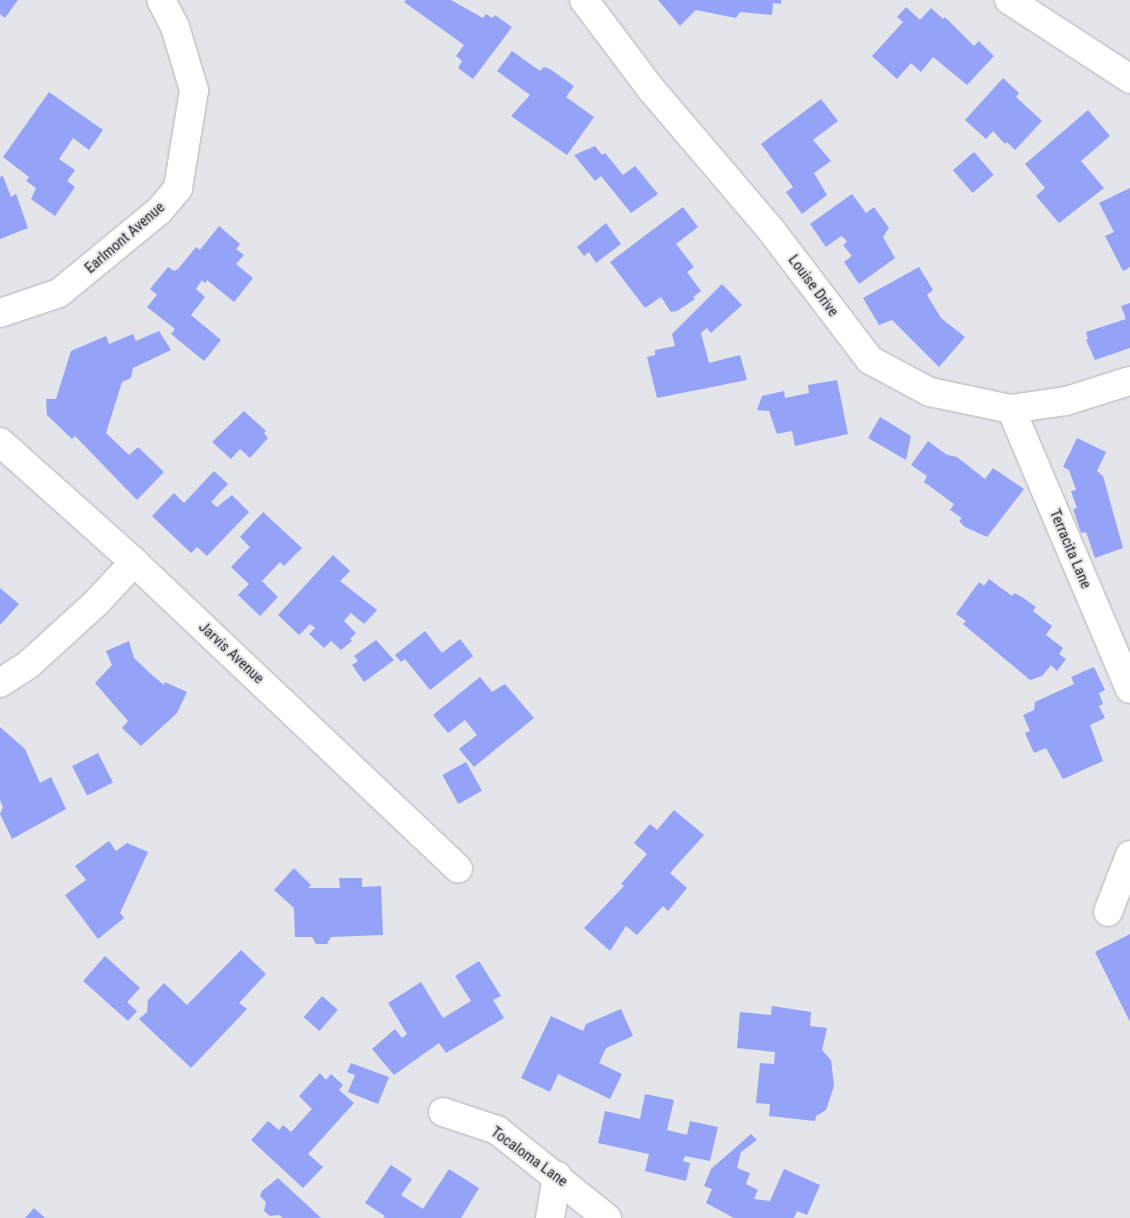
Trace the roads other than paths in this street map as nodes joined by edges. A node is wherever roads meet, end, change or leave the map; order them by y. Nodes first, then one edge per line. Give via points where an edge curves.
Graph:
1 (161, 0) edge
2 (584, 0) edge
3 (1008, 0) edge
4 (1130, 79) edge
5 (0, 313) edge
6 (1130, 381) edge
7 (1011, 409) junction
8 (0, 442) edge
9 (134, 562) junction
10 (0, 683) edge
11 (1130, 689) edge
12 (1130, 855) edge
13 (458, 868) dead end
14 (1108, 912) dead end
15 (443, 1112) dead end
16 (557, 1176) junction
17 (550, 1218) edge
18 (607, 1218) edge

1 - 5 street, Earlmont Avenue via 175,27 194,90 178,188 159,212 59,293
2 - 7 street, Louise Drive via 651,89 771,230 870,360 930,392
3 - 4 street
6 - 7 street, Louise Drive via 1066,401
7 - 11 street, Terracita Lane
8 - 9 street, Jarvis Avenue
9 - 10 street via 96,603 29,664
9 - 13 street, Jarvis Avenue
12 - 14 street
15 - 16 street, Tocaloma Lane via 497,1130
16 - 17 street
16 - 18 street, Tocaloma Lane

